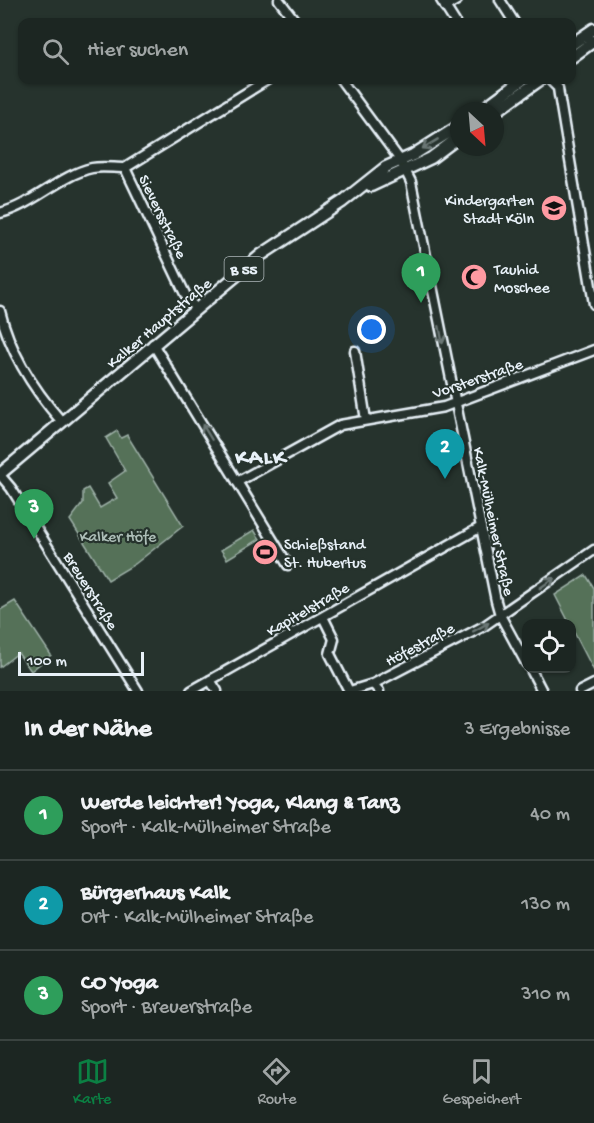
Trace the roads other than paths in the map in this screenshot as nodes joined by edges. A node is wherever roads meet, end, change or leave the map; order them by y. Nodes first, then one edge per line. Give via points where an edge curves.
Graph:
1 (279, 0) edge
2 (457, 0) edge
3 (500, 0) edge
4 (443, 4) edge
5 (293, 18) edge
6 (452, 18) edge
7 (511, 18) edge
8 (594, 29) edge
9 (576, 41) edge
10 (594, 41) edge
11 (576, 54) edge
12 (261, 84) edge
13 (344, 84) edge
14 (517, 84) edge
15 (534, 84) edge
16 (552, 84) edge
17 (492, 102) edge
18 (504, 106) edge
19 (450, 132) edge
20 (450, 144) edge
21 (403, 164) junction
22 (125, 168) junction
23 (0, 213) edge
24 (594, 304) edge
25 (195, 308) junction
26 (0, 311) edge
27 (153, 344) junction
28 (594, 350) edge
29 (355, 351) dead end
30 (454, 402) junction
31 (366, 420) junction
32 (62, 422) junction
33 (0, 475) edge
34 (237, 483) junction
35 (481, 527) junction
36 (594, 550) edge
37 (288, 565) dead end
38 (500, 615) junction
39 (323, 617) junction
40 (522, 656) edge
41 (532, 673) edge
42 (210, 680) junction
43 (594, 684) edge
44 (376, 687) edge
45 (138, 691) edge
46 (192, 691) edge
47 (217, 691) edge
48 (349, 691) edge
49 (542, 691) edge
50 (580, 691) edge

1 - 5 street
2 - 4 street
3 - 7 street
4 - 6 street
8 - 9 main road
10 - 11 main road
12 - 22 street, Sieversstraße
13 - 21 street, Kalk-Mülheimer Straße
14 - 17 main road
15 - 18 main road
16 - 24 street via 559,95
19 -> 21 main road, Kalker Hauptstraße / B 55
20 - 21 main road, Kalker Hauptstraße / B 55 via 431,158
21 - 25 main road, Kalker Hauptstraße / B 55 via 278,243
21 -> 30 street, Kalk-Mülheimer Straße via 414,195
22 - 23 street, Sieversstraße via 84,171
22 - 25 street, Sieversstraße
25 - 27 main road, Kalker Hauptstraße / B 55
26 - 32 street via 21,365 38,394
27 - 32 main road, Kalker Hauptstraße / B 55
34 -> 27 street
28 - 30 street, Vorsterstraße
29 - 31 street
30 - 31 street, Vorsterstraße
30 - 35 street, Kalk-Mülheimer Straße
31 - 34 street, Vorsterstraße via 340,425
32 - 33 main road, Kalker Hauptstraße / B 55
33 - 45 street, Breuerstraße
34 - 37 street
35 - 38 street, Kalk-Mülheimer Straße
35 - 39 street, Kapitelstraße
38 -> 36 street, Höfestraße
38 - 40 street, Kalk-Mülheimer Straße
44 -> 38 street, Höfestraße
39 - 42 street, Kapitelstraße
39 - 48 street via 333,639 330,654
41 - 49 street
42 - 46 street, Kapitelstraße
42 - 47 street
43 - 50 street
44 - 48 street, Höfestraße

